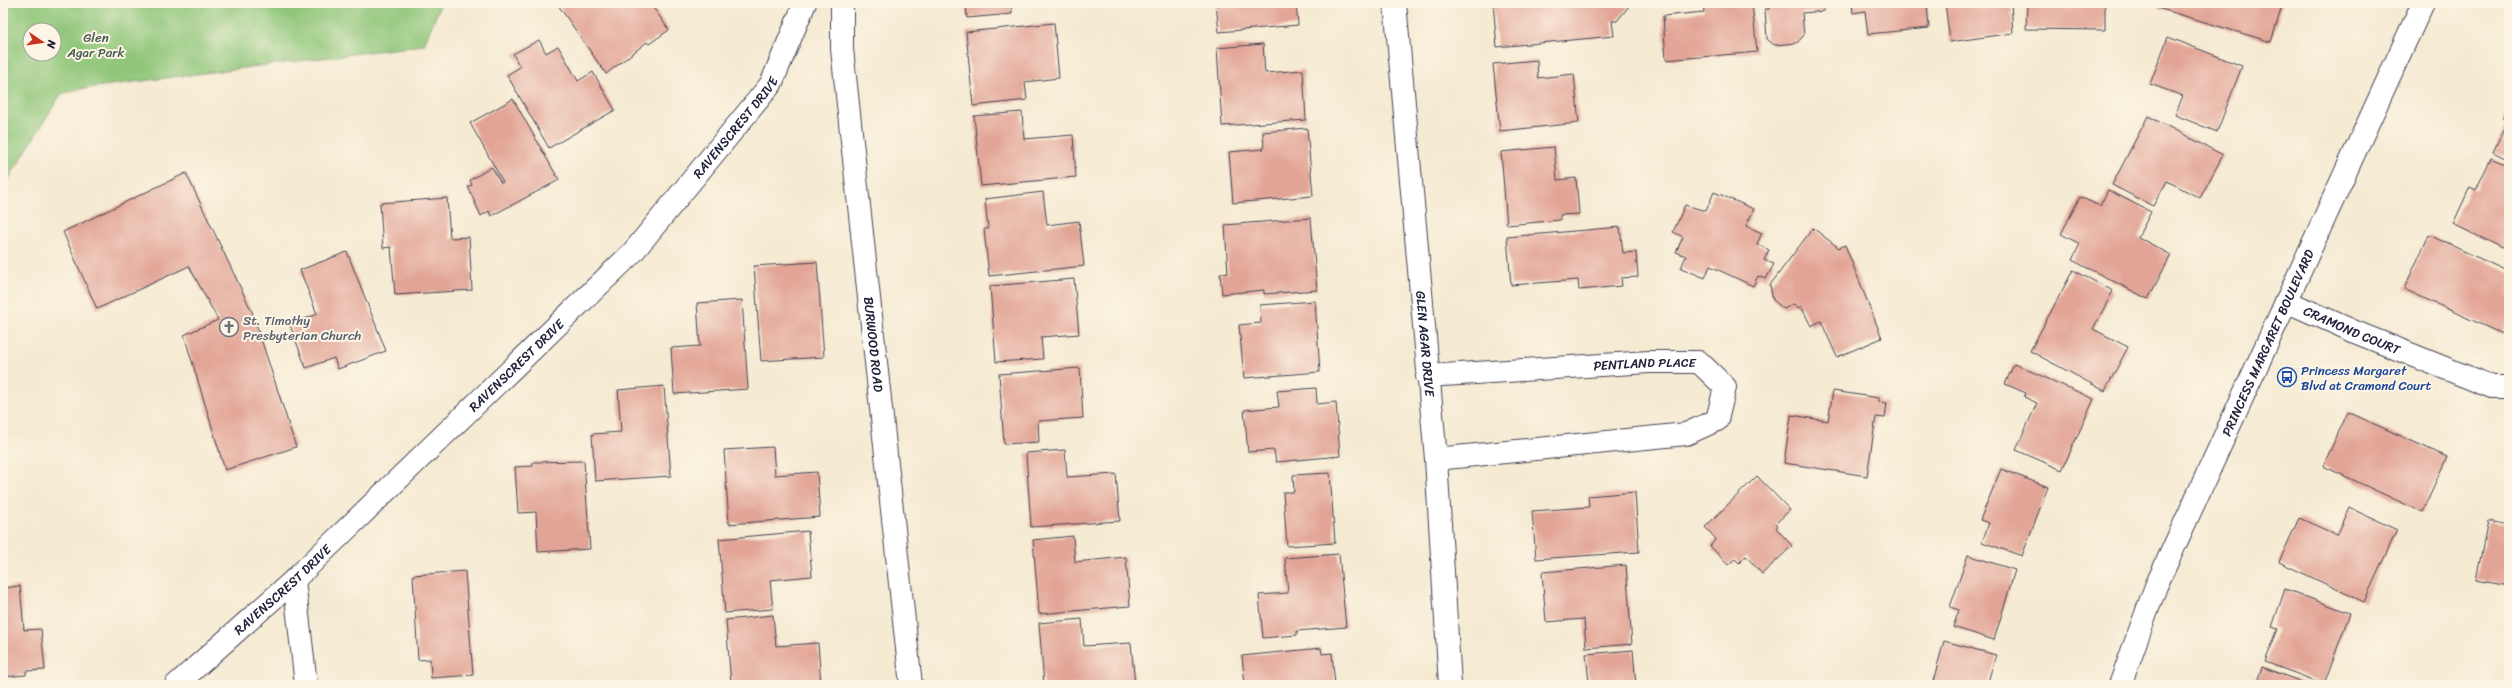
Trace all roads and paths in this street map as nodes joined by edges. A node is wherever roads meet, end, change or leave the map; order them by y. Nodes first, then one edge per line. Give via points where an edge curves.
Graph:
1 (805, 3) edge
2 (842, 3) edge
3 (1395, 3) edge
4 (2424, 3) edge
5 (2286, 301) junction
6 (1427, 376) junction
7 (2509, 388) edge
8 (1436, 459) junction
9 (294, 580) junction
10 (176, 685) edge
11 (306, 685) edge
12 (911, 685) edge
13 (1450, 685) edge
14 (2120, 685) edge

1 - 9 street, RAVENSCREST DRIVE via 771,84 633,252
2 - 12 street, BURWOOD ROAD via 842,49
3 - 6 street, GLEN AGAR DRIVE
4 - 5 street, PRINCESS MARGARET BOULEVARD
5 - 7 street, CRAMOND COURT via 2355,332 2492,387
5 - 14 street, PRINCESS MARGARET BOULEVARD via 2156,586
6 - 8 street, GLEN AGAR DRIVE
6 - 8 street, PENTLAND PLACE via 1649,362 1698,362 1725,387 1717,420 1686,434
8 - 13 street, GLEN AGAR DRIVE
9 - 10 street, RAVENSCREST DRIVE
9 - 11 street

